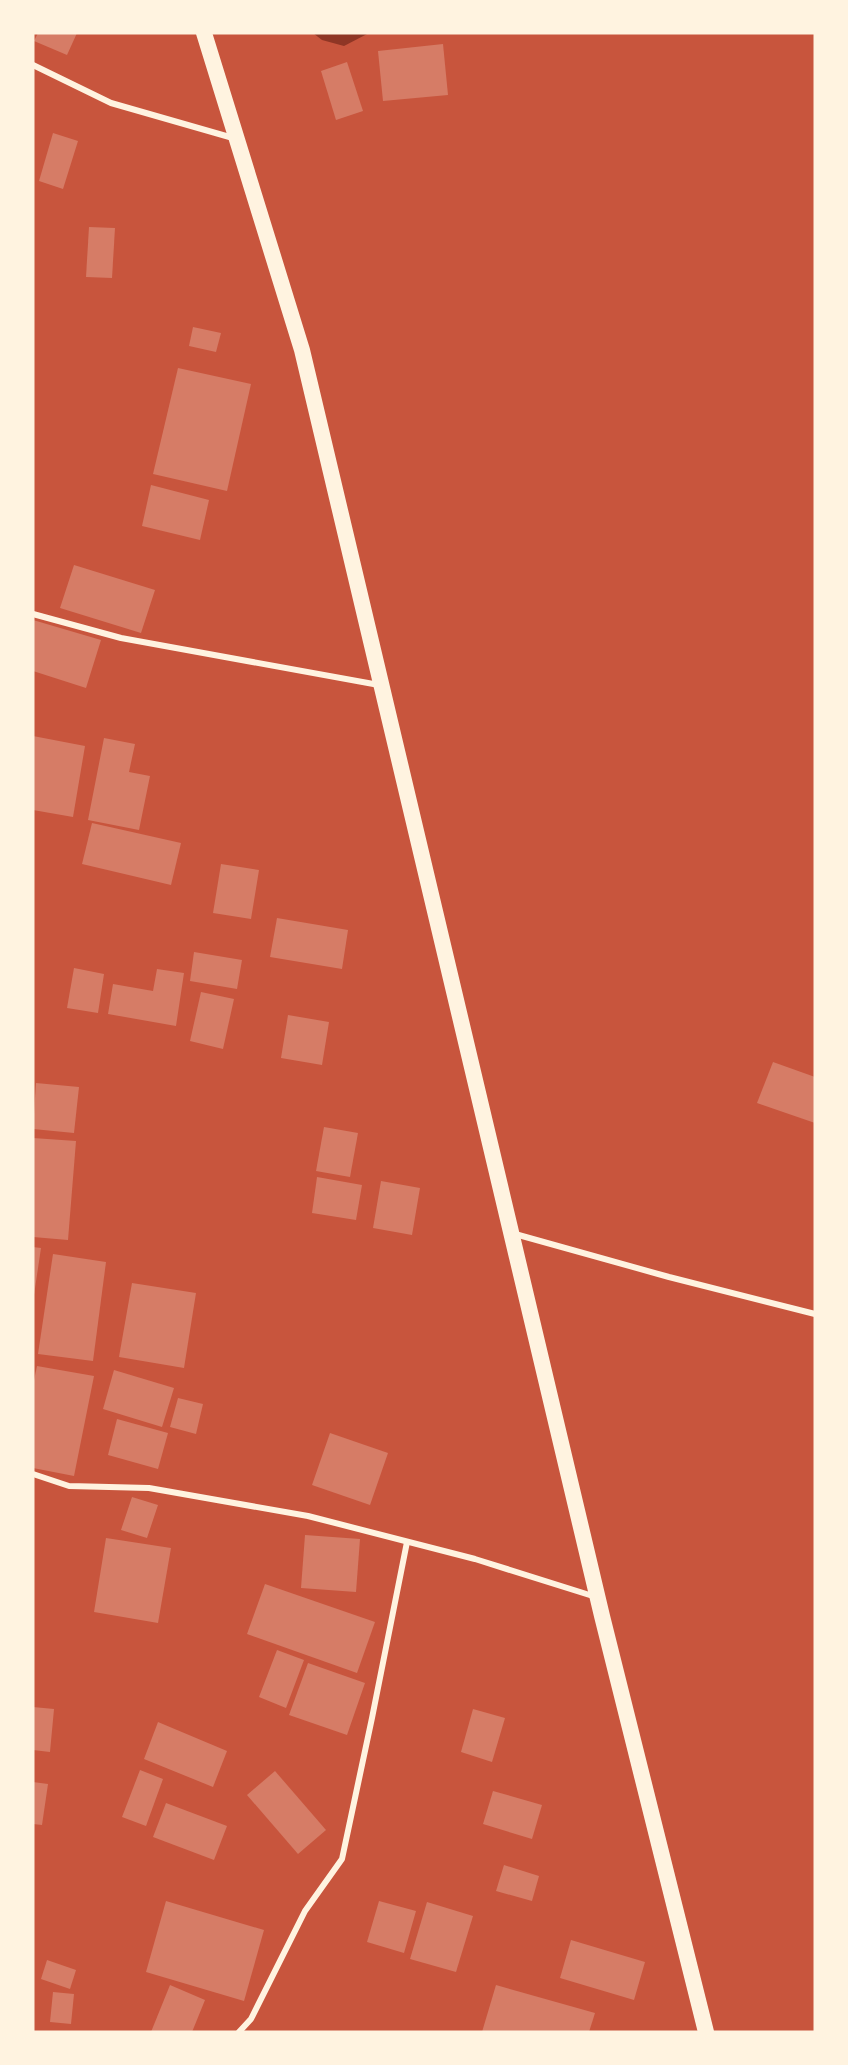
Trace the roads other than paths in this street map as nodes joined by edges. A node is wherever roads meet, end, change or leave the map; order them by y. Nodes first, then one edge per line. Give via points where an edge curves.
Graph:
1 (204, 33) edge
2 (33, 65) edge
3 (237, 139) junction
4 (33, 614) edge
5 (381, 685) junction
6 (511, 1233) junction
7 (815, 1314) edge
8 (33, 1474) edge
9 (407, 1542) junction
10 (598, 1598) junction
11 (239, 2032) edge
12 (706, 2032) edge

1 - 3 highway
2 - 3 street via 111,103
3 - 5 highway via 302,350
4 - 5 street via 121,638
5 - 6 highway
6 - 7 street
6 - 10 highway
8 - 9 street via 69,1486 149,1488 308,1516
9 - 10 street
9 - 11 street via 342,1859 306,1911 251,2019
10 - 12 highway

